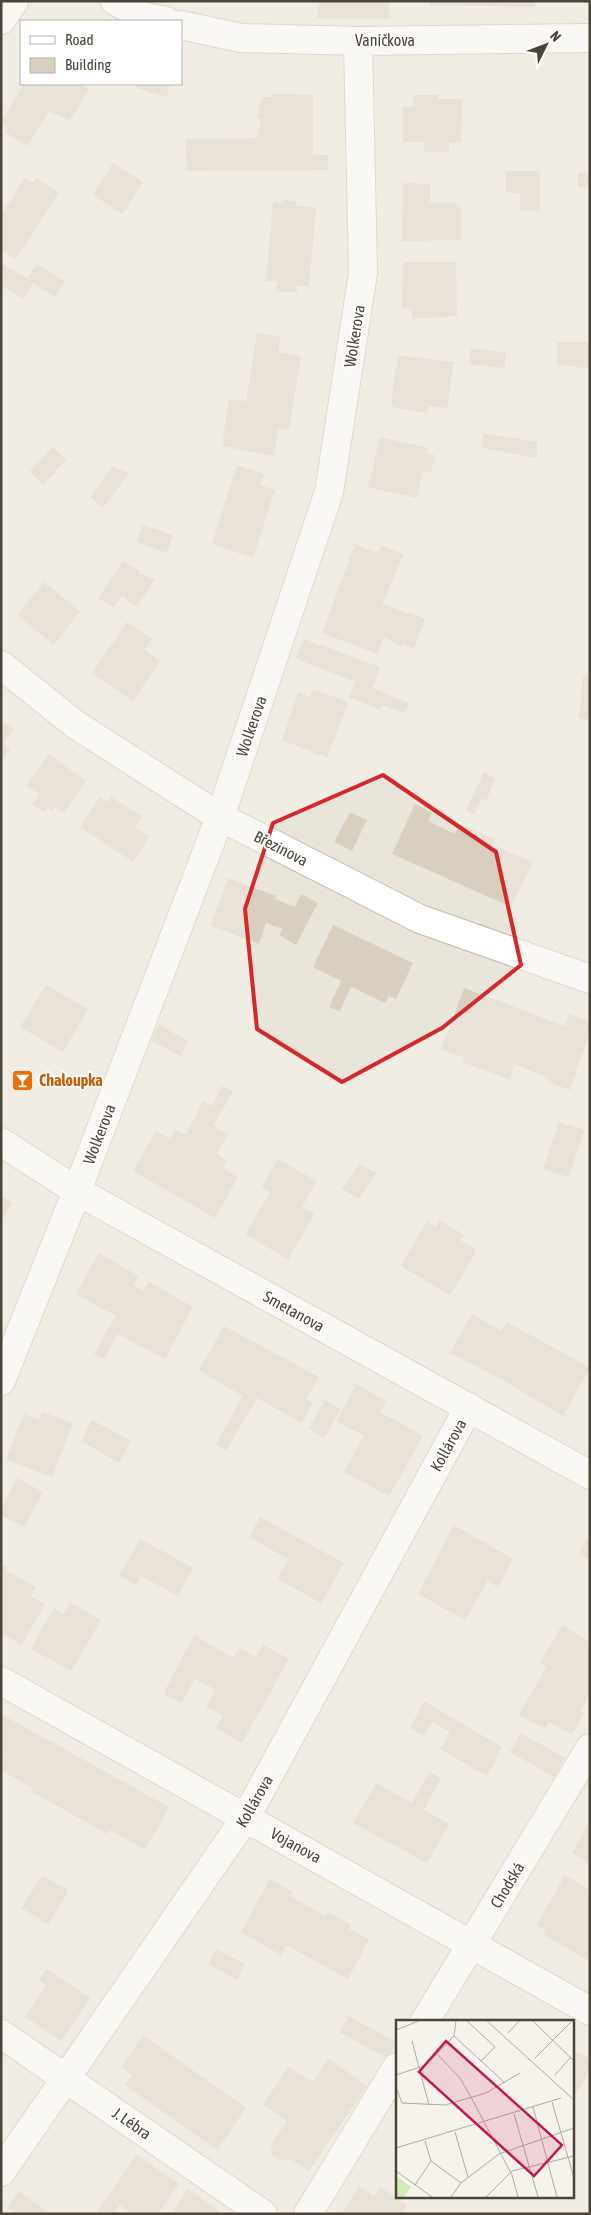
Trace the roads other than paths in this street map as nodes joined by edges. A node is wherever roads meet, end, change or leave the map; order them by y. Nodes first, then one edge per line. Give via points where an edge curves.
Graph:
1 (14, 1) edge
2 (115, 1) edge
3 (1, 20) edge
4 (161, 20) edge
5 (182, 25) edge
6 (590, 38) edge
7 (358, 41) junction
8 (1, 665) edge
9 (220, 817) junction
10 (590, 979) edge
11 (1, 1142) edge
12 (77, 1191) junction
13 (1, 1381) edge
14 (469, 1407) junction
15 (590, 1475) edge
16 (1, 1681) edge
17 (590, 1748) edge
18 (246, 1817) junction
19 (472, 1944) junction
20 (590, 2011) edge
21 (426, 2020) edge
22 (1, 2034) edge
23 (396, 2069) edge
24 (66, 2078) junction
25 (1, 2172) edge
26 (263, 2214) edge
27 (308, 2214) edge

1 - 3 street
2 - 4 street via 145,17
5 - 7 street, Vaníčkova via 241,38
6 - 7 street, Vaníčkova
7 - 9 street, Wolkerova via 364,273 329,492
8 - 9 street, Březinova via 76,725
9 - 10 street, Březinova via 420,919
9 - 12 street, Wolkerova
11 - 12 street, Smetanova
12 - 13 street, Wolkerova
12 - 14 street, Smetanova
14 - 15 street, Smetanova
14 - 18 street, Kollárova
16 - 18 street, Vojanova
17 - 19 street, Chodská
18 - 19 street, Vojanova
18 - 24 street, Kollárova
19 - 20 street, Vojanova
19 - 21 street, Chodská
22 - 24 street, J. Lébra
23 - 27 street
24 - 25 street, Kollárova
24 - 26 street, J. Lébra

